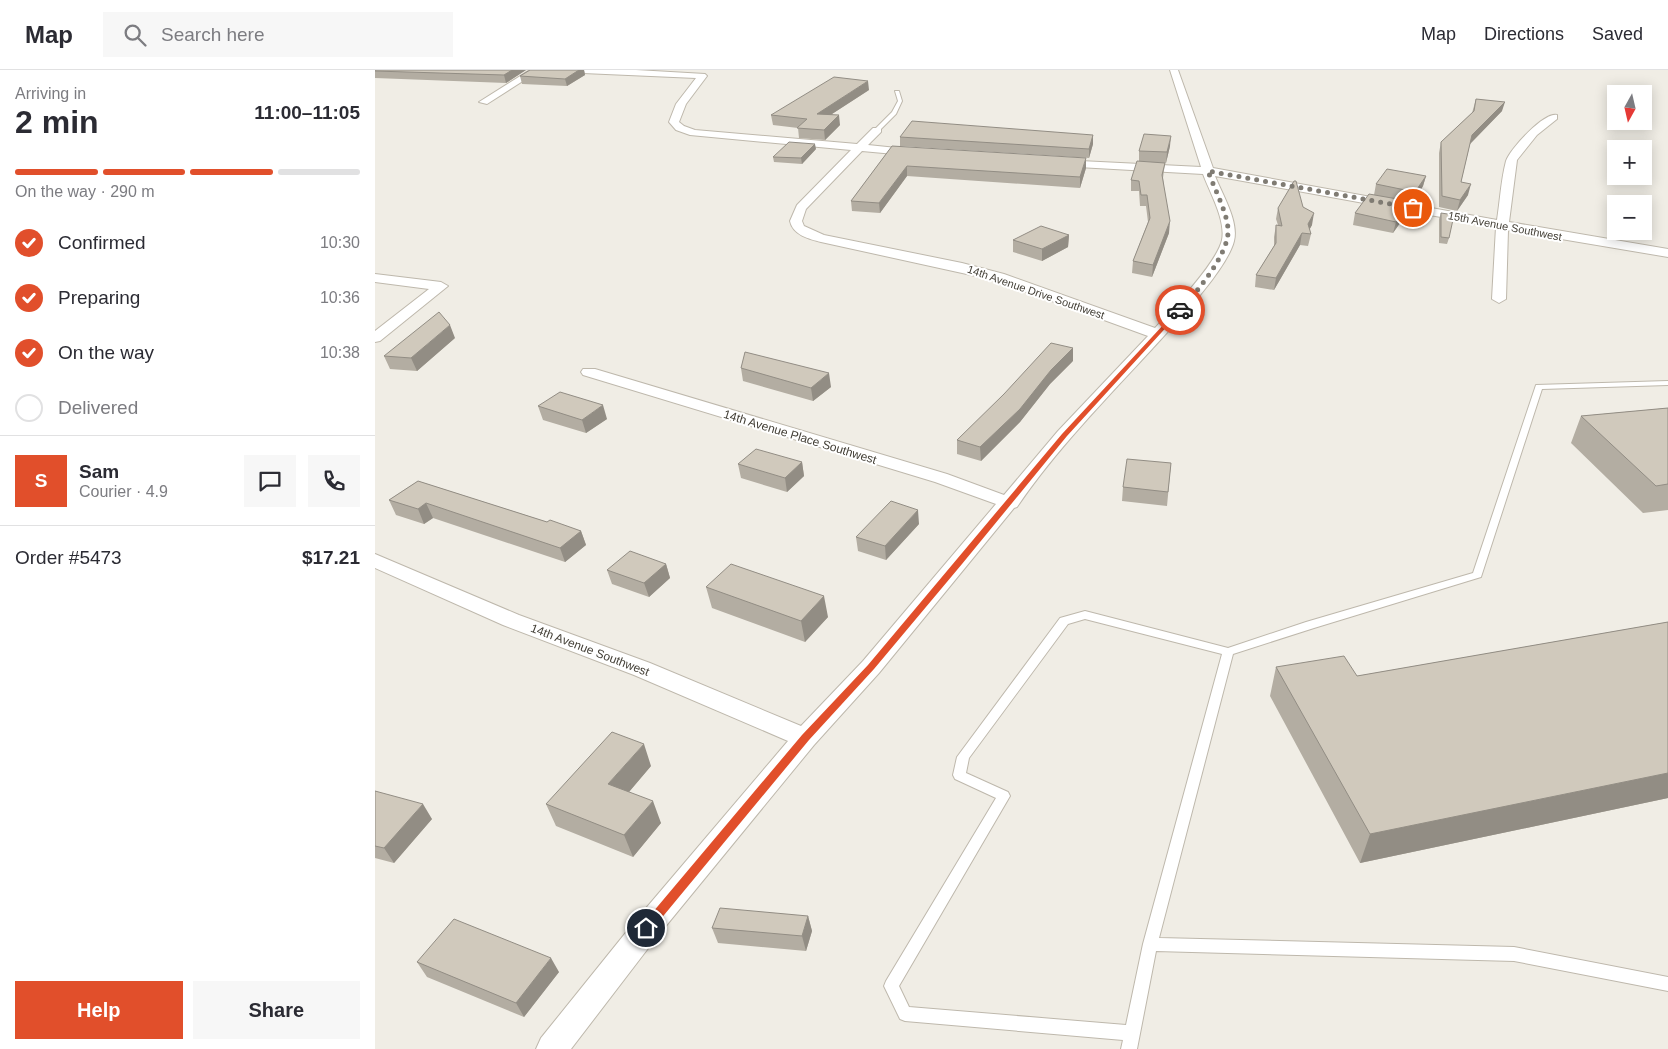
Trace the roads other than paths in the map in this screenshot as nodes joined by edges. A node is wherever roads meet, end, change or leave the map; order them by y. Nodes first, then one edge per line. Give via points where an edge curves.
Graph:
1 (536, 70) edge
2 (583, 70) edge
3 (1174, 70) edge
4 (897, 92) dead end
5 (484, 102) dead end
6 (1553, 116) dead end
7 (877, 130) joint
8 (861, 148) junction
9 (925, 153) edge
10 (1051, 162) edge
11 (1208, 171) junction
12 (1502, 225) junction
13 (1668, 254) edge
14 (375, 278) edge
15 (1499, 299) dead end
16 (1157, 334) junction
17 (375, 338) edge
18 (589, 372) dead end
19 (1668, 383) edge
20 (1010, 503) junction
21 (375, 560) edge
22 (1228, 652) junction
23 (805, 738) junction
24 (1150, 944) junction
25 (1668, 984) edge
26 (1132, 1033) junction
27 (551, 1049) edge
28 (1129, 1049) edge

1 - 5 street
2 - 8 street via 702,76 676,113 676,125 686,131 717,137
3 - 11 street
4 - 7 lane via 900,101
6 - 12 street via 1533,133 1512,160
7 - 8 street
8 - 9 street
8 - 16 street, 14th Avenue Drive Southwest via 801,208 797,227 802,231 999,277
10 - 11 street, 15th Avenue Southwest
11 - 12 street, 15th Avenue Southwest
11 - 16 street via 1227,222 1226,248 1182,308
12 - 13 street, 15th Avenue Southwest
12 - 15 street
14 - 17 street via 441,286
16 - 20 street via 1065,435
18 - 20 street, 14th Avenue Place Southwest via 941,478
19 - 22 lane via 1539,387 1477,575
20 - 23 street via 871,667
21 - 23 street, 14th Avenue Southwest via 511,620 642,669
22 - 24 lane
22 - 26 lane via 1085,615 1064,621 963,757 959,774 1004,796 891,986 905,1014
23 - 27 street via 646,928
24 - 25 lane via 1514,954
24 - 26 lane
26 - 28 lane

